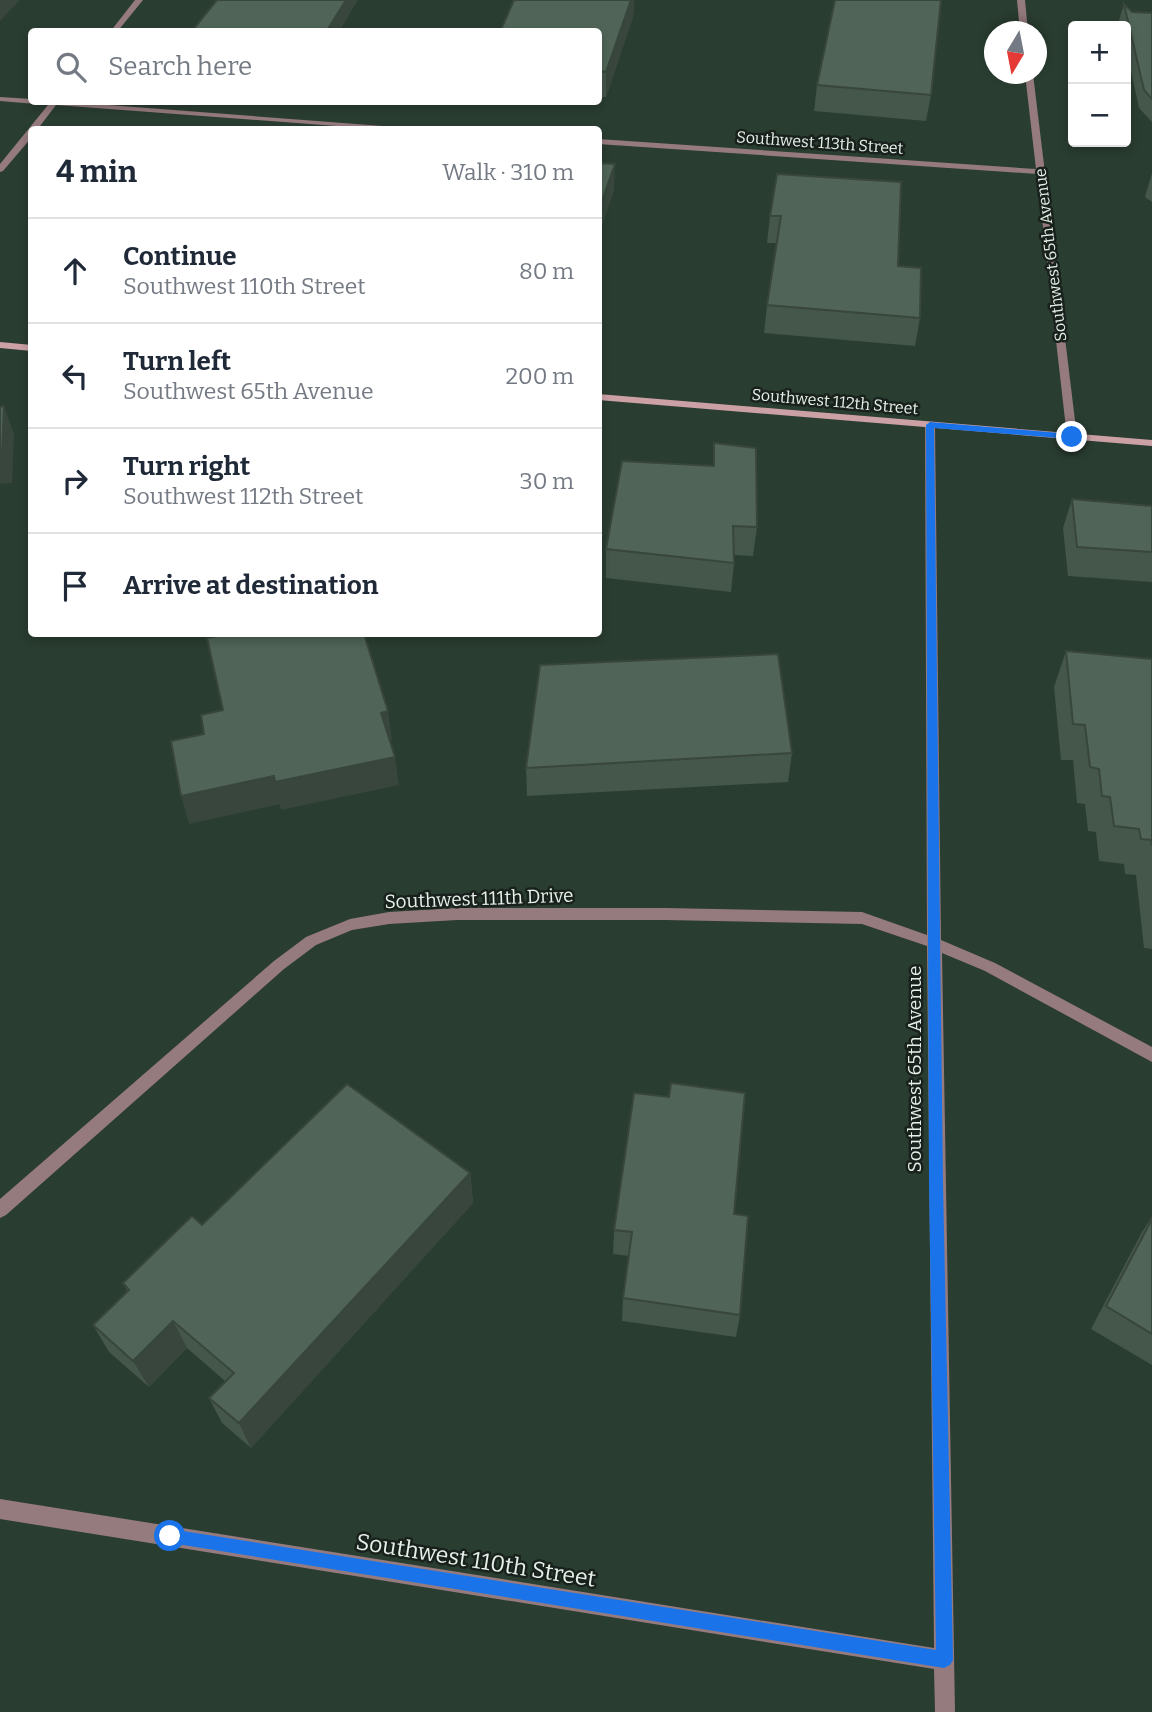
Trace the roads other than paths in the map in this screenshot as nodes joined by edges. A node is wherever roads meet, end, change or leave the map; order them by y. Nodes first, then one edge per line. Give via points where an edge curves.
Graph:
1 (139, 0) edge
2 (1021, 0) edge
3 (1023, 21) edge
4 (116, 28) edge
5 (1030, 84) edge
6 (0, 99) edge
7 (28, 101) edge
8 (53, 105) edge
9 (95, 105) edge
10 (35, 126) edge
11 (377, 126) edge
12 (28, 135) edge
13 (602, 141) edge
14 (0, 169) edge
15 (1040, 172) junction
16 (0, 345) edge
17 (28, 348) edge
18 (602, 397) edge
19 (930, 425) junction
20 (1072, 437) junction
21 (1152, 443) edge
22 (934, 943) junction
23 (1152, 1055) edge
24 (0, 1210) edge
25 (0, 1509) edge
26 (944, 1660) junction
27 (945, 1712) edge

1 - 4 street
2 - 3 street
5 - 15 street, Southwest 65th Avenue
6 - 7 street
8 - 10 street
9 - 11 street
12 - 14 street
13 - 15 street, Southwest 113th Street
15 - 20 street, Southwest 65th Avenue
16 - 17 main road
18 - 19 main road, Southwest 112th Street
19 - 20 main road, Southwest 112th Street
19 - 22 street, Southwest 65th Avenue
20 - 21 main road, Southwest 112th Street
22 - 23 street, Southwest 111th Drive via 990,967
22 - 24 street, Southwest 111th Drive via 862,918 457,914 350,925 312,941 279,965
22 - 26 street, Southwest 65th Avenue
25 - 26 street, Southwest 110th Street
26 - 27 street, Southwest 65th Avenue

